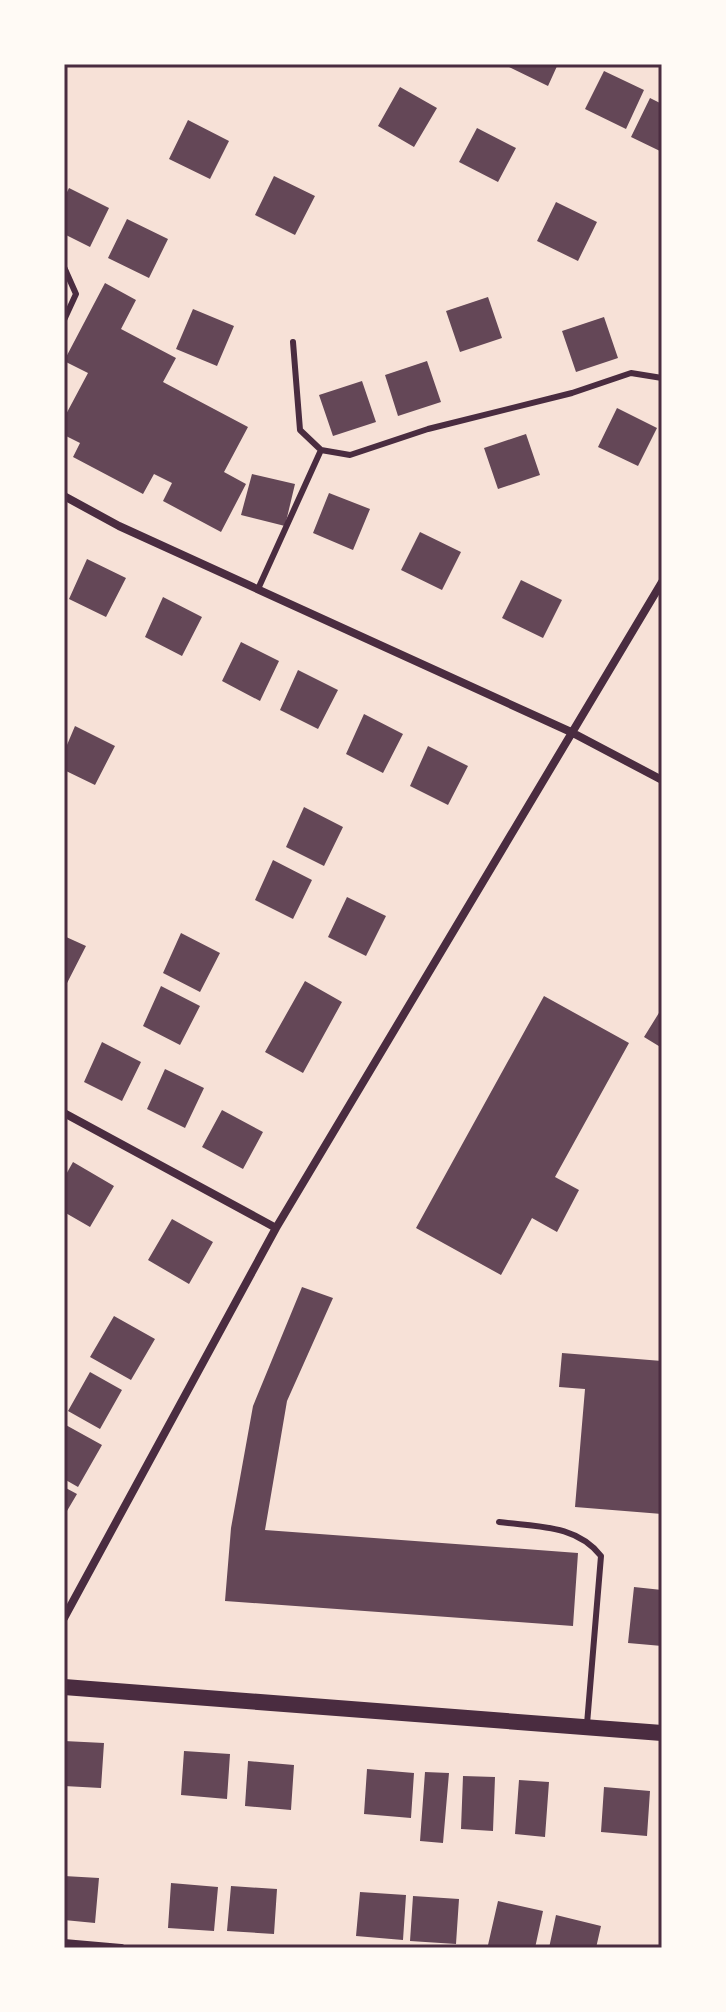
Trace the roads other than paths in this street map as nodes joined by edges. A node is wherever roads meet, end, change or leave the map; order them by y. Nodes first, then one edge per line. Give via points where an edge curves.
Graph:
1 (64, 267) edge
2 (64, 320) edge
3 (293, 342) dead end
4 (662, 378) edge
5 (321, 450) junction
6 (64, 496) edge
7 (662, 582) edge
8 (258, 589) junction
9 (571, 732) junction
10 (662, 780) edge
11 (64, 1113) edge
12 (276, 1228) junction
13 (499, 1522) dead end
14 (64, 1618) edge
15 (64, 1687) edge
16 (587, 1727) junction
17 (662, 1733) edge
18 (64, 1943) edge
19 (121, 1948) edge

1 - 2 lane via 76,294
3 - 5 lane via 300,430
4 - 5 lane via 631,373 350,455
5 - 8 lane
6 - 8 street
7 - 9 street
8 - 9 street
9 - 10 street
9 - 12 street
11 - 12 street
12 - 14 street
13 - 16 lane via 571,1532 590,1542 601,1556
15 - 16 main road
16 - 17 main road
18 - 19 street

